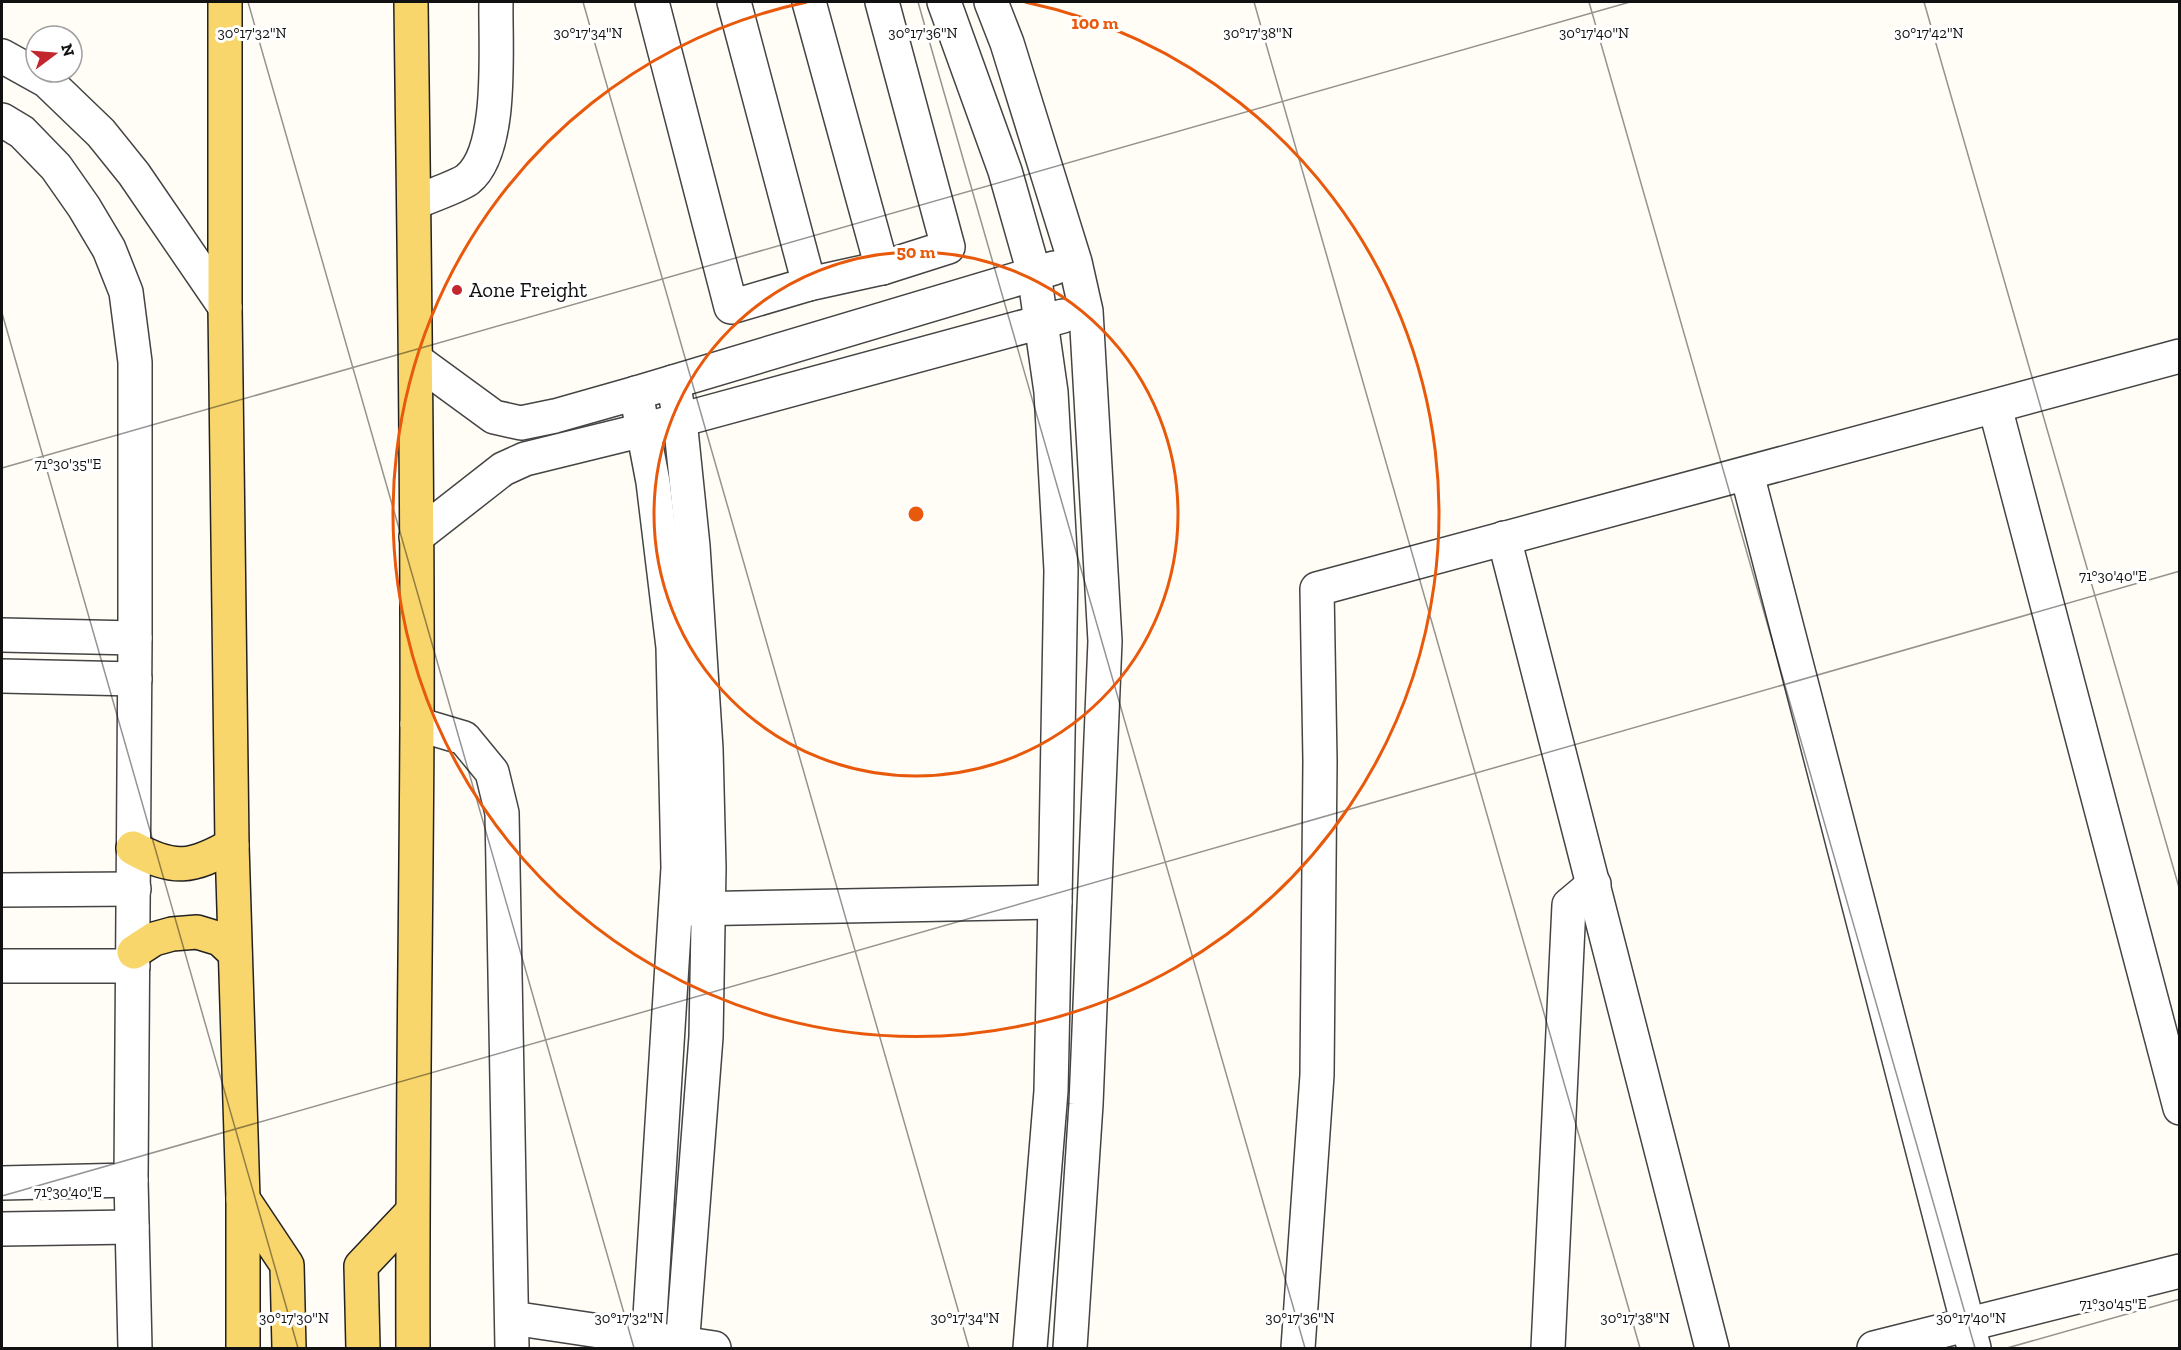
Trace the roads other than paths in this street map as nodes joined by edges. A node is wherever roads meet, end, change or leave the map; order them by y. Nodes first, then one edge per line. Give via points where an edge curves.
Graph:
1 (225, 2) edge
2 (411, 2) edge
3 (496, 2) edge
4 (652, 2) edge
5 (734, 2) edge
6 (809, 2) edge
7 (882, 2) edge
8 (944, 2) edge
9 (991, 2) edge
10 (2, 56) edge
11 (2, 120) edge
12 (414, 203) junction
13 (1075, 262) junction
14 (882, 268) junction
15 (1034, 273) junction
16 (809, 284) junction
17 (225, 307) junction
18 (1086, 312) junction
19 (1041, 321) junction
20 (2180, 356) edge
21 (416, 360) junction
22 (673, 382) junction
23 (636, 393) junction
24 (1995, 407) junction
25 (680, 420) junction
26 (643, 430) junction
27 (1747, 474) junction
28 (416, 537) junction
29 (1504, 538) junction
30 (2, 634) edge
31 (135, 638) junction
32 (2, 676) edge
33 (135, 679) junction
34 (417, 724) junction
35 (232, 845) junction
36 (133, 848) junction
37 (1594, 884) junction
38 (134, 889) junction
39 (2, 890) edge
40 (1055, 902) junction
41 (675, 909) junction
42 (708, 909) junction
43 (236, 953) junction
44 (133, 959) junction
45 (2, 966) edge
46 (2180, 1108) edge
47 (131, 1180) junction
48 (2, 1183) edge
49 (243, 1199) junction
50 (412, 1212) junction
51 (132, 1227) junction
52 (2, 1228) edge
53 (2180, 1271) edge
54 (512, 1334) edge
55 (1971, 1337) edge
56 (648, 1343) edge
57 (693, 1347) edge
58 (135, 1348) edge
59 (243, 1348) edge
60 (289, 1348) edge
61 (363, 1348) edge
62 (413, 1348) edge
63 (1030, 1348) edge
64 (1070, 1348) edge
65 (1298, 1348) edge
66 (1548, 1348) edge
67 (1713, 1348) edge
68 (1874, 1348) edge

1 - 17 main road
2 - 12 main road
3 - 12 street via 495,119 483,159 468,179
4 - 16 street via 731,307
5 - 16 street
6 - 14 street
7 - 14 street via 948,247
8 - 15 street via 1005,171
9 - 13 street
10 - 17 street via 47,81 101,133 134,174
11 - 31 street via 22,132 56,167 109,249 126,292 135,363
12 - 21 main road
13 - 15 street
13 - 18 street
14 - 16 street
15 - 19 street
15 - 22 street
17 - 35 main road
18 - 19 street
18 - 64 street via 1105,641 1087,1092
19 - 25 street
19 - 40 street via 1051,392 1061,570
20 - 24 street
21 - 23 street via 494,417 521,423
21 - 28 main road
22 - 23 street
22 - 25 street
23 - 26 street
24 - 27 street
24 - 46 street
25 - 26 street
25 - 42 street via 693,546 706,749
26 - 28 street via 525,459 503,469
26 - 41 street via 673,647 678,868
27 - 29 street
27 - 55 street
28 - 34 main road
29 - 37 street
29 - 65 street via 1317,589 1317,1075
30 - 31 street
31 - 33 street
32 - 33 street
33 - 36 street
34 - 50 main road
34 - 54 street via 464,738 492,772 502,813
35 - 36 main road via 198,861 176,866
35 - 43 main road
36 - 38 street
37 - 66 street via 1569,905
37 - 67 street
38 - 39 street
38 - 44 street
40 - 42 street
40 - 63 street via 1051,1090
41 - 42 street
41 - 56 street
42 - 57 street
43 - 44 main road via 220,939 197,932 154,939
43 - 49 main road
44 - 45 street
44 - 47 street
47 - 48 street
47 - 51 street
49 - 59 main road
49 - 60 main road via 287,1265
50 - 61 main road via 361,1266
50 - 62 main road
51 - 52 street
51 - 58 street
53 - 55 street
54 - 56 street
55 - 68 street
56 - 57 street

